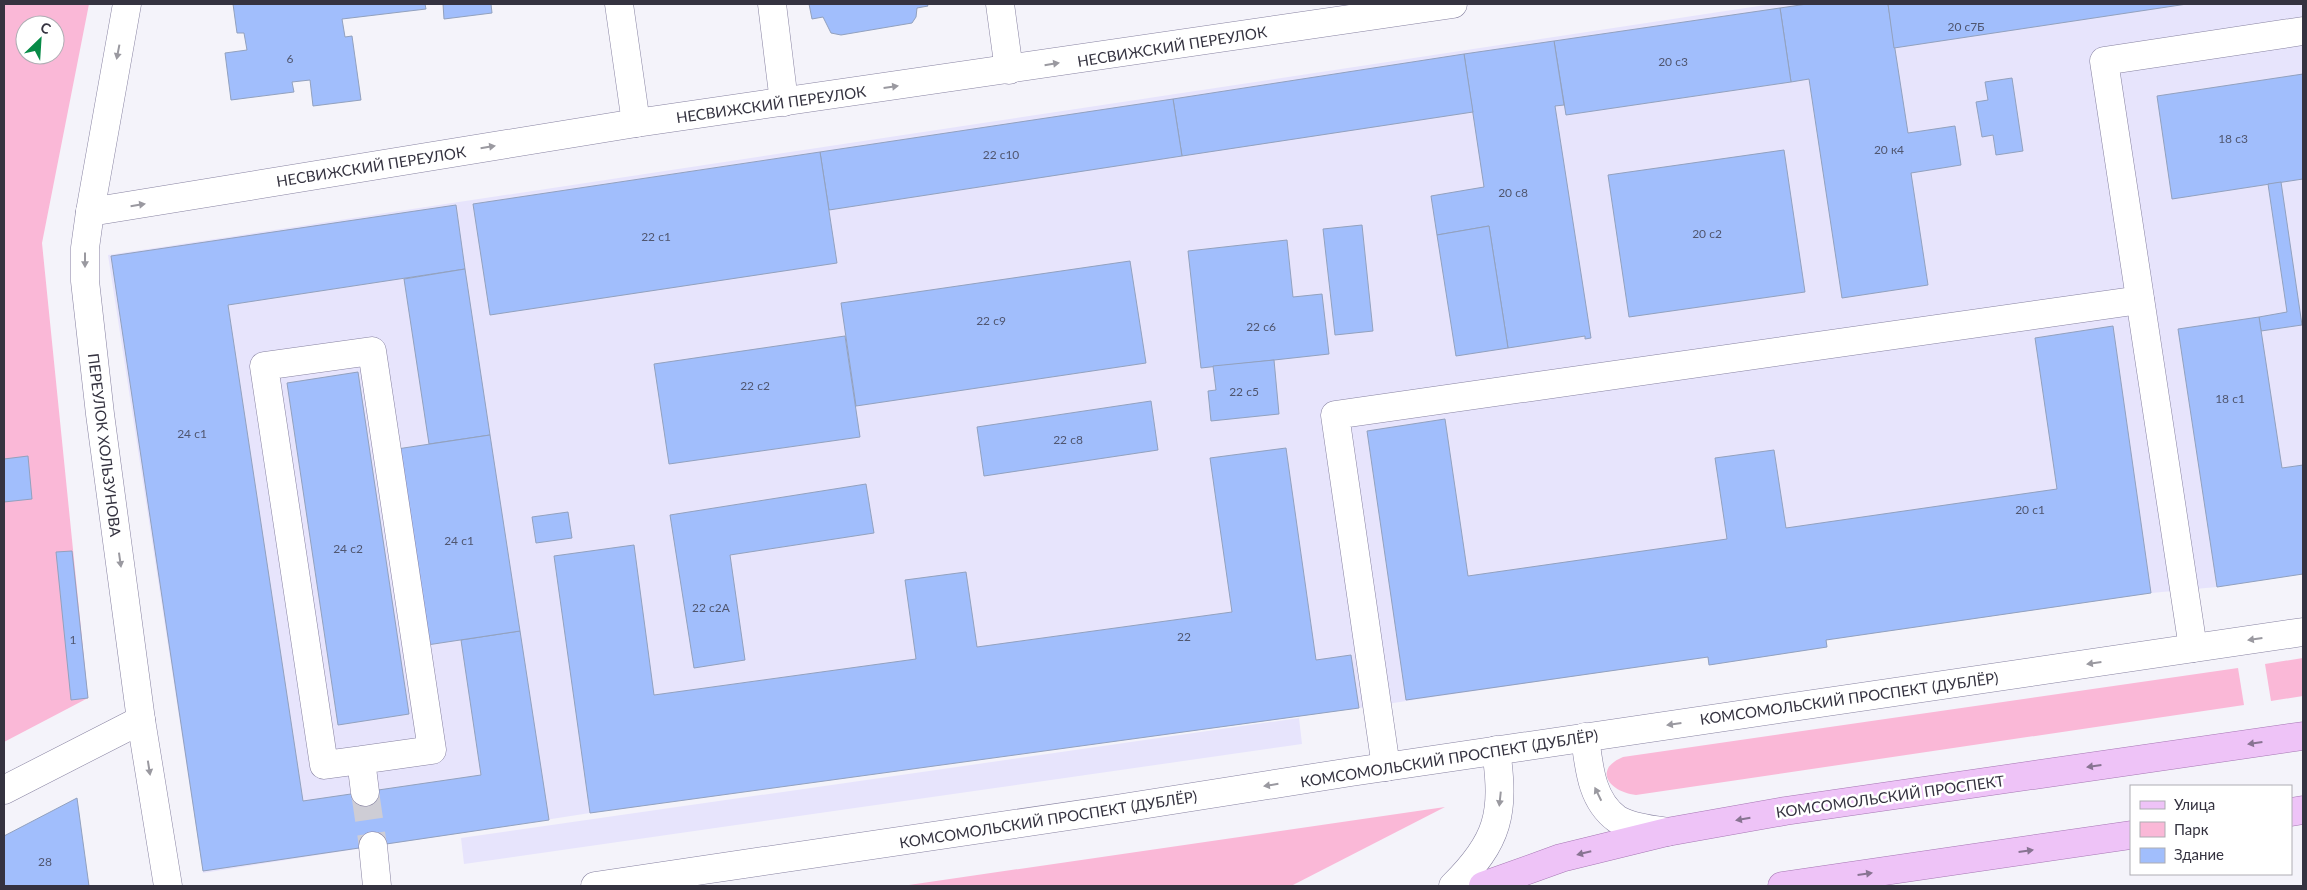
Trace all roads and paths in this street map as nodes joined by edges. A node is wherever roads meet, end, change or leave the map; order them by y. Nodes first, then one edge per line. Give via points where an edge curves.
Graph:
1 (127, 4) edge
2 (619, 4) edge
3 (772, 4) edge
4 (1000, 4) edge
5 (1453, 4) edge
6 (1357, 11) edge
7 (1302, 15) edge
8 (2303, 31) edge
9 (1010, 70) junction
10 (784, 102) junction
11 (636, 123) junction
12 (90, 212) junction
13 (2140, 300) junction
14 (2303, 632) edge
15 (2193, 648) junction
16 (141, 720) junction
17 (2303, 736) edge
18 (1585, 737) junction
19 (1496, 750) junction
20 (361, 760) junction
21 (1386, 767) junction
22 (4, 790) edge
23 (365, 792) tunnel mouth
24 (1667, 832) junction
25 (2130, 836) edge
26 (373, 846) tunnel mouth
27 (168, 886) edge
28 (377, 886) edge
29 (595, 886) edge
30 (1453, 886) edge
31 (1483, 886) edge
32 (1782, 886) edge

1 -> 12 street, ПЕРЕУЛОК ХОЛЬЗУНОВА
2 - 11 street
3 - 10 street
4 - 9 street
5 - 6 street, НЕСВИЖСКИЙ ПЕРЕУЛОК
6 - 7 street, НЕСВИЖСКИЙ ПЕРЕУЛОК
9 -> 7 street, НЕСВИЖСКИЙ ПЕРЕУЛОК
8 - 13 street via 2104,61
10 -> 9 street, НЕСВИЖСКИЙ ПЕРЕУЛОК
10 - 11 street, НЕСВИЖСКИЙ ПЕРЕУЛОК
12 -> 11 street, НЕСВИЖСКИЙ ПЕРЕУЛОК
12 -> 16 street, ПЕРЕУЛОК ХОЛЬЗУНОВА via 85,281
13 - 15 street
13 - 21 street via 1335,415
14 -> 15 street, КОМСОМОЛЬСКИЙ ПРОСПЕКТ (ДУБЛЁР)
15 -> 18 street, КОМСОМОЛЬСКИЙ ПРОСПЕКТ (ДУБЛЁР)
16 - 22 street
16 -> 27 street, ПЕРЕУЛОК ХОЛЬЗУНОВА
17 -> 24 main road, КОМСОМОЛЬСКИЙ ПРОСПЕКТ via 1795,810
18 - 19 street, КОМСОМОЛЬСКИЙ ПРОСПЕКТ (ДУБЛЁР)
24 -> 18 street via 1618,819 1601,802 1590,778
19 - 21 street, КОМСОМОЛЬСКИЙ ПРОСПЕКТ (ДУБЛЁР)
19 -> 30 street via 1501,786 1497,821 1486,846
20 - 20 street via 324,765 264,366 372,351 432,750
20 - 23 street
21 -> 29 street, КОМСОМОЛЬСКИЙ ПРОСПЕКТ (ДУБЛЁР)
24 -> 31 main road, КОМСОМОЛЬСКИЙ ПРОСПЕКТ via 1561,858
32 -> 25 main road
26 - 28 street

